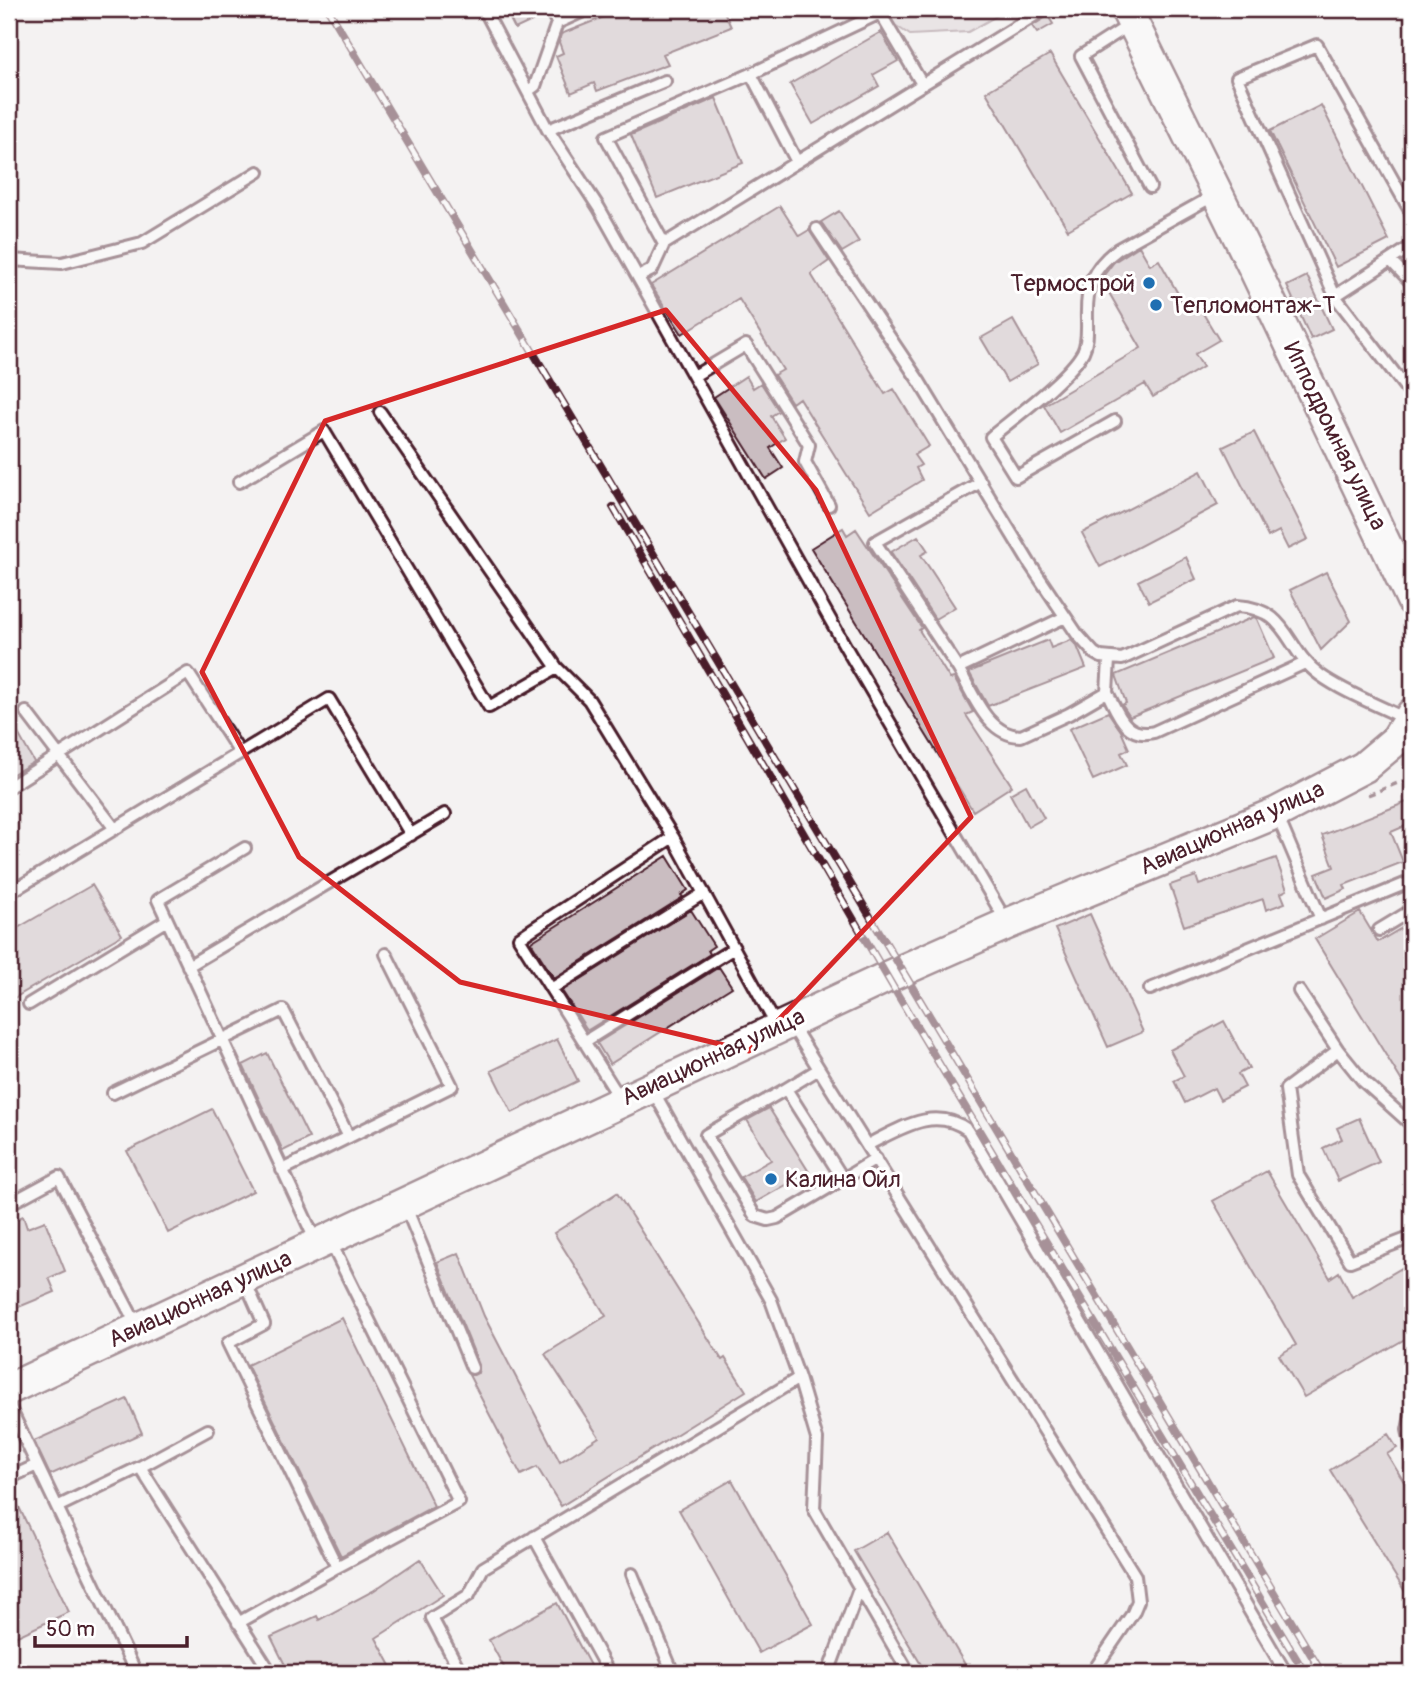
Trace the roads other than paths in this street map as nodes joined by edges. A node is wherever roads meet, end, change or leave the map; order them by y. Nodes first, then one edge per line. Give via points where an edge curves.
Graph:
1 (484, 9) edge
2 (551, 9) edge
3 (588, 9) edge
4 (1045, 9) edge
5 (1129, 16) edge
6 (557, 23) junction
7 (751, 74) junction
8 (666, 81) dead end
9 (922, 84) junction
10 (528, 91) junction
11 (548, 130) junction
12 (797, 162) junction
13 (258, 172) dead end
14 (1150, 187) dead end
15 (1217, 193) junction
16 (1412, 214) edge
17 (817, 229) dead end
18 (664, 244) junction
19 (1412, 246) edge
20 (9, 260) edge
21 (1391, 261) junction
22 (638, 278) junction
23 (1412, 283) edge
24 (1335, 296) junction
25 (694, 376) junction
26 (1412, 396) edge
27 (380, 412) dead end
28 (1115, 421) dead end
29 (239, 482) dead end
30 (981, 482) junction
31 (829, 505) dead end
32 (1408, 580) edge
33 (1065, 617) junction
34 (1109, 660) junction
35 (1305, 663) junction
36 (557, 668) junction
37 (958, 668) junction
38 (1107, 692) junction
39 (26, 712) dead end
40 (1411, 719) edge
41 (240, 753) junction
42 (60, 756) junction
43 (9, 787) edge
44 (1276, 813) junction
45 (445, 814) dead end
46 (115, 829) junction
47 (411, 835) junction
48 (673, 837) junction
49 (245, 848) dead end
50 (1412, 881) edge
51 (9, 893) edge
52 (704, 893) junction
53 (1412, 910) edge
54 (1321, 919) junction
55 (167, 920) junction
56 (1007, 924) junction
57 (1379, 930) dead end
58 (734, 948) junction
59 (386, 954) dead end
60 (188, 967) junction
61 (551, 989) junction
62 (1150, 989) dead end
63 (1299, 991) dead end
64 (29, 1004) dead end
65 (784, 1025) junction
66 (222, 1040) junction
67 (584, 1042) junction
68 (1338, 1050) junction
69 (819, 1069) junction
70 (651, 1087) junction
71 (786, 1089) junction
72 (113, 1094) dead end
73 (621, 1101) junction
74 (1412, 1125) edge
75 (349, 1137) junction
76 (867, 1145) junction
77 (876, 1159) junction
78 (282, 1170) junction
79 (843, 1179) junction
80 (404, 1203) junction
81 (9, 1204) edge
82 (1412, 1237) edge
83 (323, 1241) junction
84 (244, 1278) junction
85 (138, 1328) junction
86 (472, 1368) dead end
87 (799, 1378) junction
88 (9, 1389) edge
89 (9, 1406) edge
90 (1412, 1410) edge
91 (208, 1430) dead end
92 (1412, 1447) edge
93 (37, 1465) junction
94 (140, 1467) junction
95 (9, 1478) edge
96 (57, 1507) junction
97 (534, 1537) junction
98 (337, 1567) junction
99 (632, 1574) dead end
100 (859, 1589) junction
101 (237, 1623) junction
102 (136, 1673) edge
103 (271, 1673) edge
104 (461, 1673) edge
105 (609, 1673) edge
106 (673, 1673) edge
107 (828, 1673) edge
108 (909, 1673) edge
109 (1095, 1673) edge
110 (1286, 1673) edge

1 - 10 lane
2 - 6 lane
3 - 6 lane
4 - 9 lane
5 - 14 lane via 1081,56
5 - 15 main road, Ипподромная улица
6 - 10 lane via 535,86
7 - 9 lane via 880,13
7 - 12 lane
7 - 18 lane via 607,137
8 - 11 lane
9 - 12 lane
10 - 11 lane
11 - 22 lane
12 - 18 lane
13 - 20 lane via 142,243 62,263
15 - 28 lane via 1104,259 1087,293 1082,353 991,437 1016,477
15 - 32 main road, Ипподромная улица
16 - 24 lane via 1317,45 1237,78
17 - 30 lane
18 - 22 lane via 652,270
19 - 21 lane
21 - 23 lane
21 - 24 lane
22 - 25 lane
24 - 26 lane
25 - 31 lane via 746,345 809,445 805,462
25 - 56 lane
27 - 36 lane
29 - 36 lane via 324,431 489,707
30 - 33 lane
30 - 37 lane via 875,542
33 - 34 lane via 1094,653
33 - 37 lane
34 - 35 lane via 1128,656 1237,606 1277,620
34 - 38 lane
35 - 38 lane via 1143,735 1124,723
35 - 40 lane via 1322,677
36 - 48 lane via 589,700
37 - 38 lane via 989,721 1012,736 1029,734
39 - 42 lane
40 - 44 main road, Авиационная улица via 1396,740 1364,767
41 - 42 lane via 188,673
41 - 46 lane
41 - 47 lane via 330,699
42 - 43 lane
42 - 46 lane
44 - 54 lane
44 - 56 main road, Авиационная улица
45 - 47 lane
46 - 51 lane
47 - 60 lane
48 - 52 lane
48 - 61 lane via 519,938
49 - 55 lane via 158,900
50 - 54 lane
52 - 58 lane
52 - 61 lane
53 - 57 lane
54 - 62 lane
55 - 60 lane
55 - 64 lane
56 - 65 main road, Авиационная улица
58 - 65 lane
58 - 67 lane
59 - 75 lane via 452,1086
60 - 66 lane
61 - 67 lane
63 - 68 lane
65 - 69 lane
65 - 70 main road, Авиационная улица
66 - 72 lane
66 - 75 lane via 283,1010
66 - 78 lane
67 - 73 lane
68 - 74 lane via 1363,1081
68 - 82 lane via 1286,1089 1298,1175 1350,1261
69 - 71 lane
69 - 76 lane
70 - 73 main road, Авиационная улица
70 - 87 lane via 771,1300
71 - 79 lane
71 - 79 lane via 706,1135 755,1216 776,1218
73 - 80 main road, Авиационная улица
75 - 78 lane
76 - 77 lane
76 - 110 lane via 916,1122 948,1119 968,1130
77 - 79 lane
77 - 109 lane via 1135,1576 1138,1601
78 - 83 lane
80 - 83 main road, Авиационная улица
80 - 86 lane
81 - 85 lane via 59,1177
83 - 84 main road, Авиационная улица
83 - 98 lane via 458,1502
84 - 85 main road, Авиационная улица
84 - 98 lane via 264,1324 228,1343
85 - 88 main road, Авиационная улица
87 - 97 lane
87 - 100 lane via 817,1439 814,1509
89 - 93 lane
90 - 92 lane via 1408,1430
91 - 94 lane
93 - 95 lane
93 - 96 lane
94 - 96 lane
94 - 101 lane
96 - 102 lane
97 - 104 lane via 484,1567 469,1595 432,1618
97 - 105 lane
98 - 101 lane
99 - 106 lane
100 - 107 lane
100 - 108 lane
101 - 103 lane

